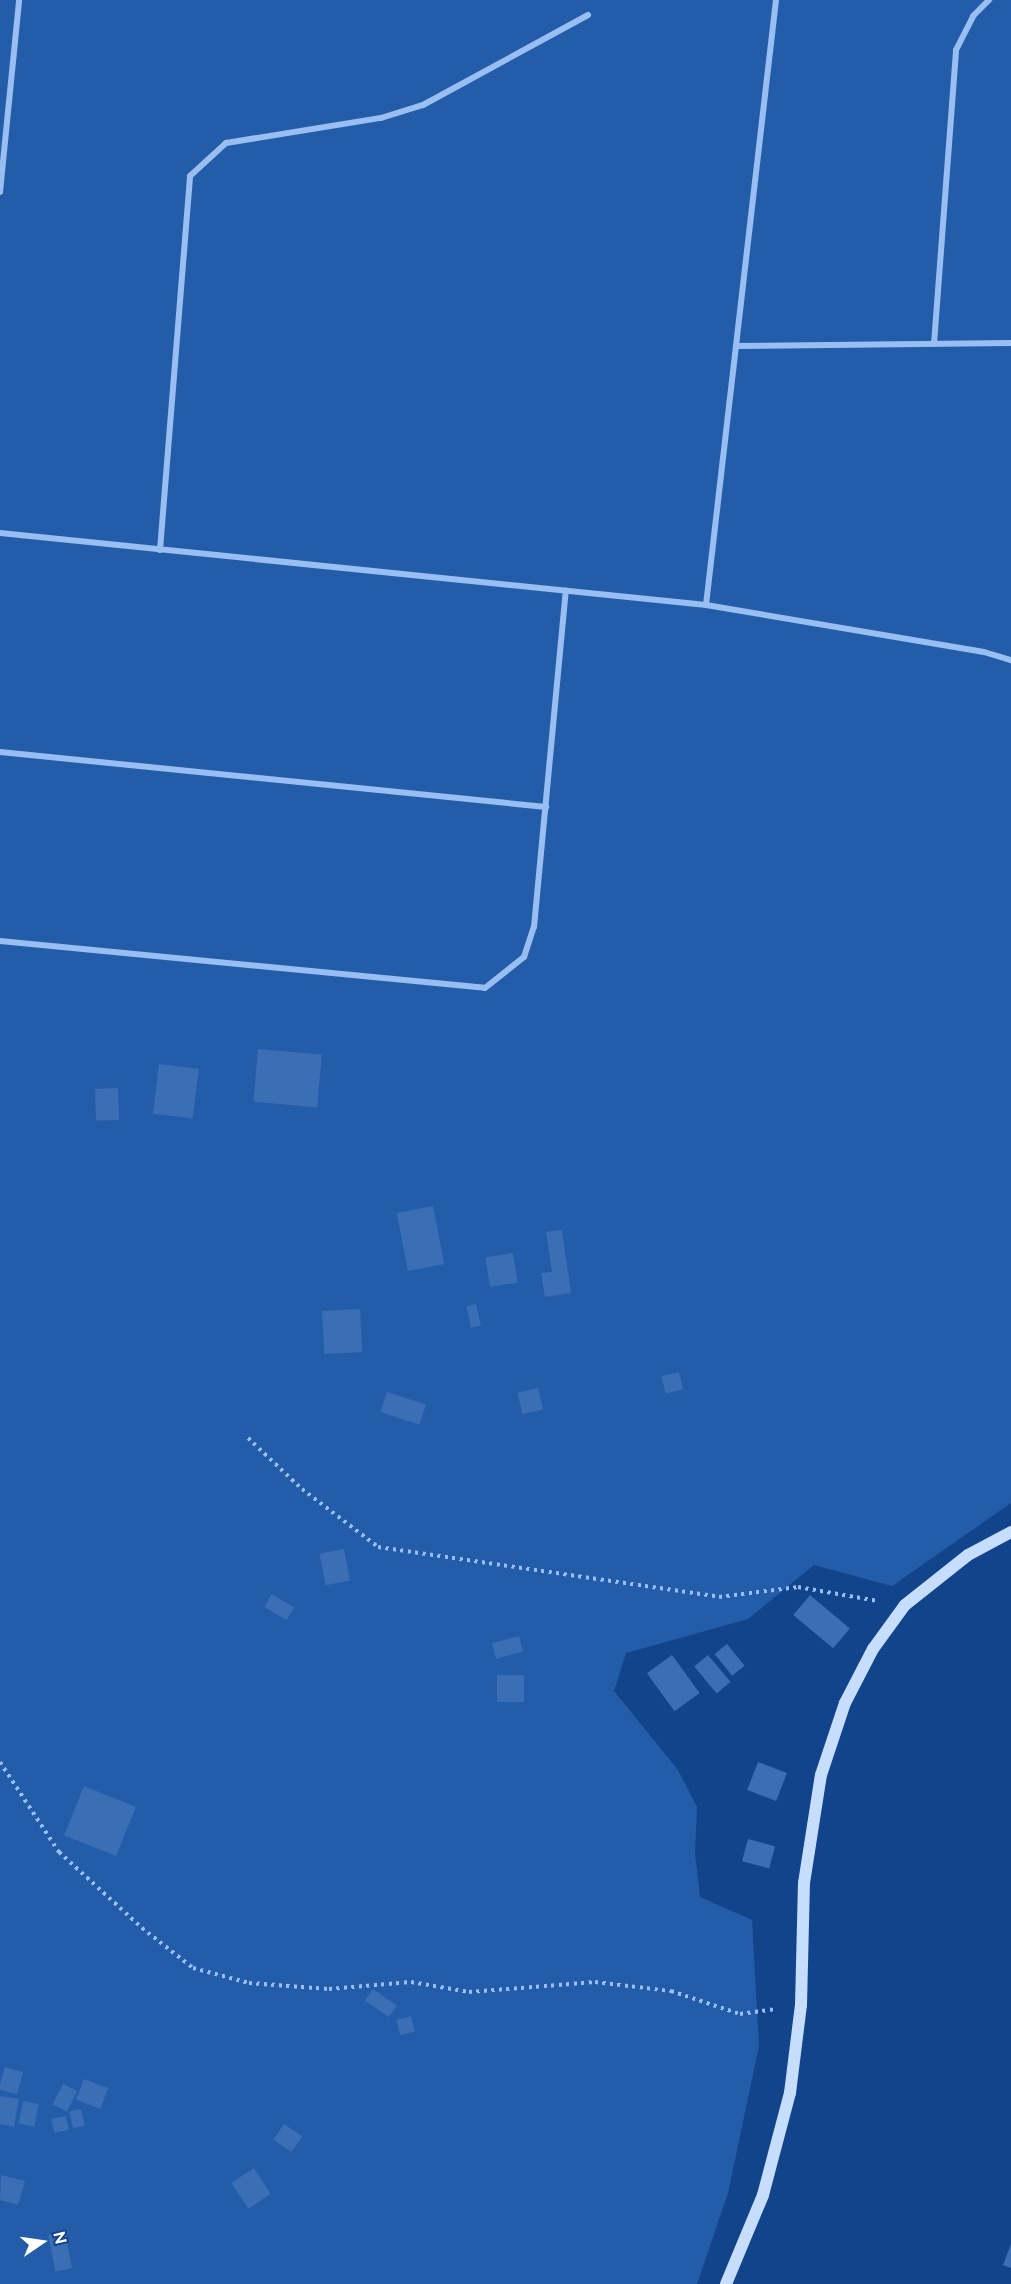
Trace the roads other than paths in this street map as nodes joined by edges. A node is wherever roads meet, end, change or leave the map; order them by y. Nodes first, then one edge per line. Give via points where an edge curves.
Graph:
1 (19, 0) edge
2 (776, 0) edge
3 (990, 0) edge
4 (588, 15) dead end
5 (0, 192) edge
6 (1011, 343) edge
7 (934, 344) junction
8 (735, 346) junction
9 (0, 533) edge
10 (160, 550) junction
11 (566, 591) junction
12 (706, 605) junction
13 (1011, 660) edge
14 (0, 752) edge
15 (546, 807) junction
16 (0, 941) edge
17 (1011, 1532) edge
18 (726, 2284) edge

1 - 5 street
2 - 8 street
3 - 7 street via 973,16 956,50
4 - 10 street via 423,105 381,118 226,143 190,177
6 - 7 street
7 - 8 street
8 - 12 street
9 - 10 street
10 - 11 street
11 - 12 street
11 - 15 street
12 - 13 street via 984,652
14 - 15 street
15 - 16 street via 534,927 524,957 484,988
17 - 18 street via 968,1555 905,1605 873,1649 845,1703 820,1776 804,1883 801,2005 790,2093 763,2195

